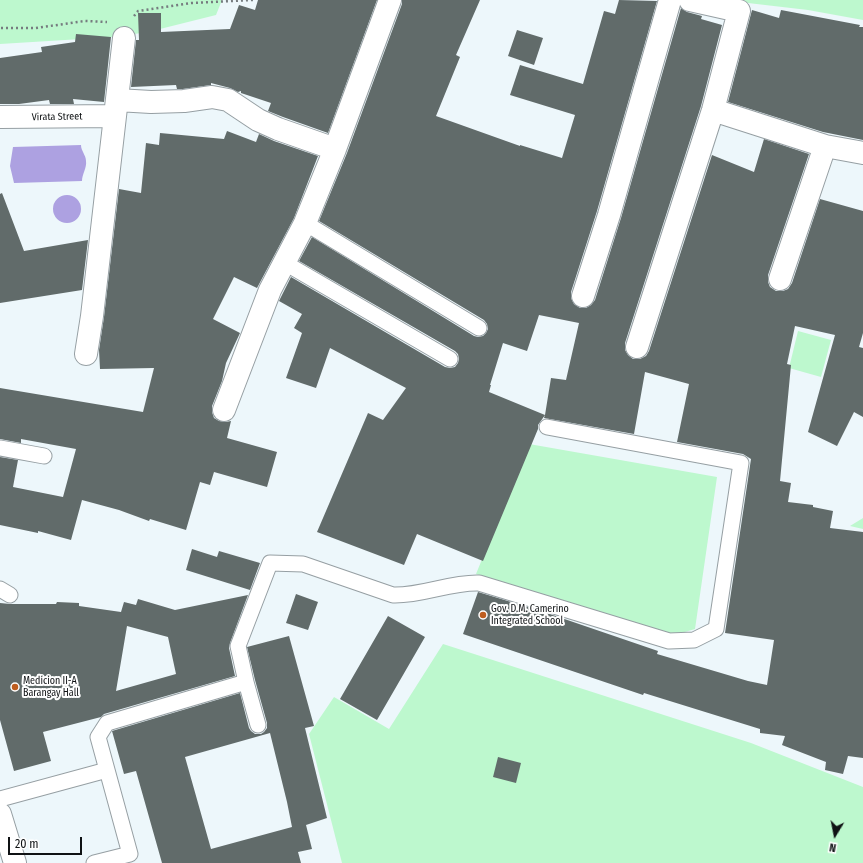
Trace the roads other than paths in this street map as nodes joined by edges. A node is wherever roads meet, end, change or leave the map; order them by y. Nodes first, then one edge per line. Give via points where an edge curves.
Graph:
1 (390, 0) edge
2 (670, 0) edge
3 (690, 0) edge
4 (124, 35) road end
5 (116, 108) junction
6 (713, 110) junction
7 (0, 118) edge
8 (825, 146) junction
9 (335, 149) junction
10 (863, 153) edge
11 (305, 223) junction
12 (285, 263) junction
13 (780, 279) dead end
14 (583, 296) dead end
15 (479, 328) dead end
16 (637, 347) dead end
17 (86, 354) dead end
18 (450, 359) dead end
19 (224, 410) dead end
20 (547, 427) dead end
21 (0, 448) edge
22 (44, 456) dead end
23 (246, 682) junction
24 (258, 725) dead end
25 (107, 770) junction
26 (0, 799) edge
27 (2, 826) edge
28 (15, 863) edge
29 (94, 863) edge

1 - 9 street
2 - 14 street via 609,215
3 - 6 street via 739,12
4 - 5 street
5 - 7 street, Virata Street
5 - 9 street, Virata Street via 212,97 228,100 258,120 278,129
5 - 17 street
6 - 8 street
6 - 16 street
8 - 10 street
8 - 13 street
9 - 11 street
11 - 12 street
11 - 15 lane
12 - 18 lane
12 - 19 street via 270,290
20 - 23 lane via 741,463 716,629 694,640 669,641 479,583 468,582 405,595 393,595 302,564 270,563 238,646
21 - 22 lane
23 - 24 lane
23 - 25 lane via 107,723 98,737
25 - 26 lane
25 - 29 lane via 130,854
27 - 28 street

